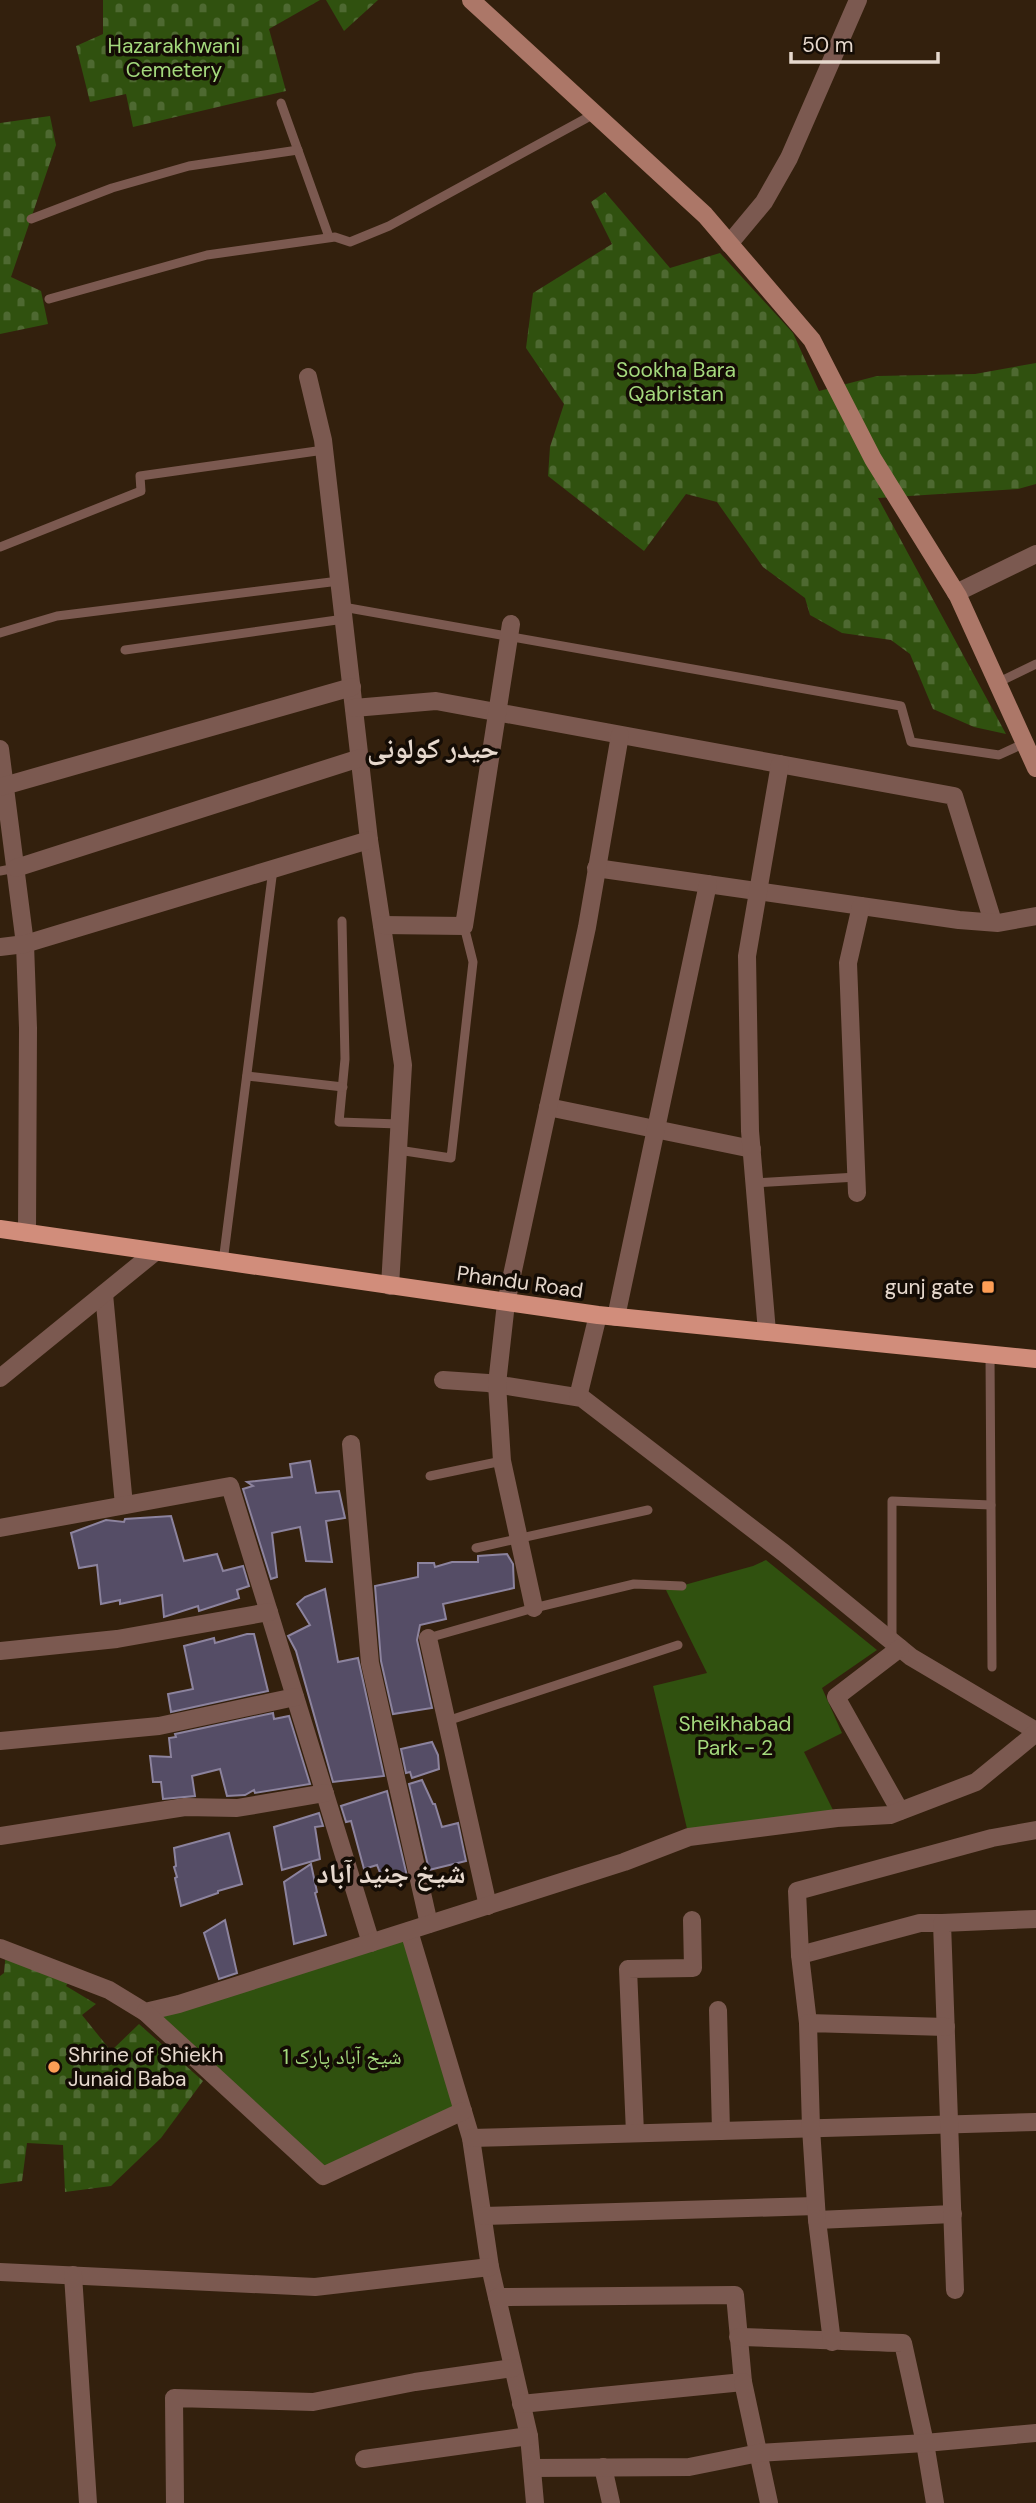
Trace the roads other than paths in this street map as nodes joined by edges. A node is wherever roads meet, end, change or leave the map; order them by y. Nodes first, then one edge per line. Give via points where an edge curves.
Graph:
1 (471, 0) edge
2 (858, 0) edge
3 (281, 103) dead end
4 (594, 114) junction
5 (298, 150) junction
6 (31, 219) dead end
7 (329, 237) junction
8 (729, 244) junction
9 (49, 299) dead end
10 (309, 377) dead end
11 (324, 450) junction
12 (0, 547) edge
13 (1036, 554) edge
14 (339, 581) junction
15 (956, 593) junction
16 (343, 613) junction
17 (510, 631) junction
18 (0, 633) edge
19 (125, 650) dead end
20 (1036, 664) edge
21 (997, 683) junction
22 (352, 687) junction
23 (354, 708) junction
24 (497, 712) junction
25 (620, 735) junction
26 (1025, 743) junction
27 (0, 749) edge
28 (360, 758) junction
29 (780, 764) junction
30 (1036, 768) edge
31 (3, 786) edge
32 (369, 840) junction
33 (596, 868) junction
34 (8, 869) edge
35 (273, 869) junction
36 (708, 884) junction
37 (757, 891) junction
38 (861, 906) junction
39 (1036, 916) edge
40 (342, 921) dead end
41 (993, 922) junction
42 (382, 925) junction
43 (464, 926) junction
44 (25, 944) junction
45 (0, 947) edge
46 (247, 1076) junction
47 (343, 1087) junction
48 (548, 1107) junction
49 (399, 1124) junction
50 (655, 1129) junction
51 (398, 1150) junction
52 (752, 1150) junction
53 (755, 1184) junction
54 (857, 1185) joint
55 (0, 1228) edge
56 (27, 1233) junction
57 (155, 1252) junction
58 (223, 1262) junction
59 (390, 1286) junction
60 (104, 1293) junction
61 (506, 1303) junction
62 (607, 1316) junction
63 (767, 1332) junction
64 (990, 1354) junction
65 (1036, 1359) edge
66 (0, 1378) edge
67 (443, 1380) dead end
68 (497, 1384) junction
69 (578, 1397) junction
70 (351, 1444) dead end
71 (502, 1461) junction
72 (430, 1476) dead end
73 (124, 1505) junction
74 (991, 1505) junction
75 (648, 1510) dead end
76 (0, 1528) edge
77 (519, 1538) junction
78 (476, 1548) dead end
79 (682, 1586) dead end
80 (534, 1608) junction
81 (269, 1612) junction
82 (428, 1637) joint
83 (678, 1645) dead end
84 (896, 1645) junction
85 (0, 1651) edge
86 (992, 1667) dead end
87 (296, 1697) junction
88 (447, 1721) junction
89 (1036, 1732) edge
90 (0, 1741) edge
91 (325, 1793) junction
92 (900, 1811) junction
93 (1036, 1830) edge
94 (0, 1836) edge
95 (488, 1906) junction
96 (1036, 1919) edge
97 (692, 1920) dead end
98 (942, 1923) junction
99 (429, 1924) junction
100 (409, 1931) junction
101 (372, 1943) junction
102 (0, 1948) edge
103 (800, 1955) junction
104 (718, 2010) dead end
105 (145, 2012) junction
106 (808, 2023) junction
107 (946, 2026) junction
108 (463, 2111) junction
109 (1036, 2122) edge
110 (950, 2125) junction
111 (811, 2129) junction
112 (721, 2131) junction
113 (635, 2133) junction
114 (471, 2138) junction
115 (817, 2213) junction
116 (953, 2214) junction
117 (482, 2216) junction
118 (490, 2267) junction
119 (0, 2272) edge
120 (73, 2275) junction
121 (955, 2290) dead end
122 (497, 2297) junction
123 (738, 2337) junction
124 (832, 2342) junction
125 (513, 2368) junction
126 (743, 2382) junction
127 (521, 2404) junction
128 (1036, 2432) edge
129 (529, 2436) junction
130 (925, 2443) junction
131 (759, 2453) junction
132 (364, 2459) dead end
133 (532, 2468) junction
134 (603, 2468) junction
135 (88, 2503) edge
136 (175, 2503) edge
137 (535, 2503) edge
138 (611, 2503) edge
139 (769, 2503) edge
140 (935, 2503) edge

1 - 4 main road
2 - 8 street via 789,158 764,202
3 - 5 lane
4 - 7 lane via 389,226 350,242
4 - 8 main road via 705,215
5 - 6 lane via 188,166
5 - 7 lane
7 - 9 lane via 207,255
8 - 15 main road via 812,340 873,459
10 - 11 street
11 - 12 lane via 140,476 141,491
11 - 14 street
13 - 15 street
14 - 16 street
14 - 18 lane via 57,617
15 - 21 main road
16 - 17 lane
16 - 19 lane
16 - 22 street
17 - 24 street
17 - 26 lane via 901,706 911,742 999,755
20 - 21 lane
21 - 26 main road
22 - 23 street
22 - 31 street
23 - 24 street via 436,701
23 - 28 street
24 - 25 street
24 - 43 street
25 - 29 street
25 - 33 street
26 - 30 main road
27 - 31 street
28 - 32 street
28 - 34 street
29 - 37 street
29 - 41 street via 954,796
31 - 34 street
32 - 35 street
32 - 42 street
33 - 36 street
33 - 48 street
34 - 44 street
35 - 44 street
35 - 46 lane
36 - 37 street
36 - 50 street
37 - 38 street
37 - 52 street via 747,957
38 - 41 street
38 - 54 street via 848,963
39 - 41 street
40 - 47 lane
42 - 43 street
42 - 49 street via 403,1065
43 - 51 lane via 472,962 451,1158
44 - 45 street
44 - 56 street
46 - 47 lane
46 - 58 lane
47 - 49 lane via 339,1122
48 - 50 street
48 - 61 street
49 - 51 street
50 - 52 street
50 - 62 street
51 - 59 street
52 - 53 street
53 - 54 lane
53 - 63 street
55 - 56 main road, Phandu Road
56 - 57 main road, Phandu Road
57 - 58 main road, Phandu Road
57 - 60 street
58 - 59 main road, Phandu Road
59 - 61 main road, Phandu Road
60 - 66 street
60 - 73 street
61 - 62 main road, Phandu Road
61 - 68 street
62 - 63 main road, Phandu Road
62 - 69 street
63 - 64 main road, Phandu Road
64 - 65 main road, Phandu Road
64 - 74 lane
67 - 68 street
68 - 69 street
68 - 71 street
69 - 84 street via 784,1553
70 - 99 street via 370,1663
71 - 72 lane
71 - 77 street
73 - 76 street
73 - 81 street via 230,1486
74 - 84 lane via 892,1501
74 - 86 lane
75 - 77 lane
77 - 78 lane
77 - 80 street
79 - 80 lane via 634,1584
80 - 82 lane
81 - 85 street via 117,1639
81 - 87 street
82 - 88 street
83 - 88 lane
84 - 89 street
84 - 92 street via 836,1698
87 - 90 street via 159,1726
87 - 91 street
88 - 95 street
89 - 92 street via 976,1782
91 - 94 street via 237,1808 185,1807
91 - 101 street
92 - 95 street via 689,1837
93 - 103 street via 797,1891
95 - 99 street
96 - 98 street
97 - 113 street via 693,1968 628,1969
98 - 103 street via 920,1923
98 - 107 street
99 - 100 street
100 - 101 street
100 - 108 street
101 - 105 street
102 - 105 street via 109,1990
103 - 106 street
104 - 112 street
105 - 108 street via 323,2176
106 - 107 street
106 - 111 street
107 - 110 street
108 - 114 street
109 - 110 street
110 - 111 street
110 - 116 street
111 - 112 street
111 - 115 street
112 - 113 street
113 - 114 street
114 - 117 street
115 - 116 street
115 - 117 street
115 - 124 street
116 - 121 street
117 - 118 street
118 - 120 street via 315,2287
118 - 122 street
119 - 120 street
120 - 135 street
122 - 123 street via 735,2295
122 - 125 street
123 - 124 street
123 - 126 street
124 - 130 street via 903,2343
125 - 127 street
125 - 136 street via 313,2402 174,2398
126 - 127 street
126 - 131 street
127 - 129 street
128 - 130 street
129 - 132 street
129 - 133 street
130 - 131 street
130 - 140 street
131 - 134 street via 688,2467
131 - 139 street
133 - 134 street
133 - 137 street
134 - 138 street

